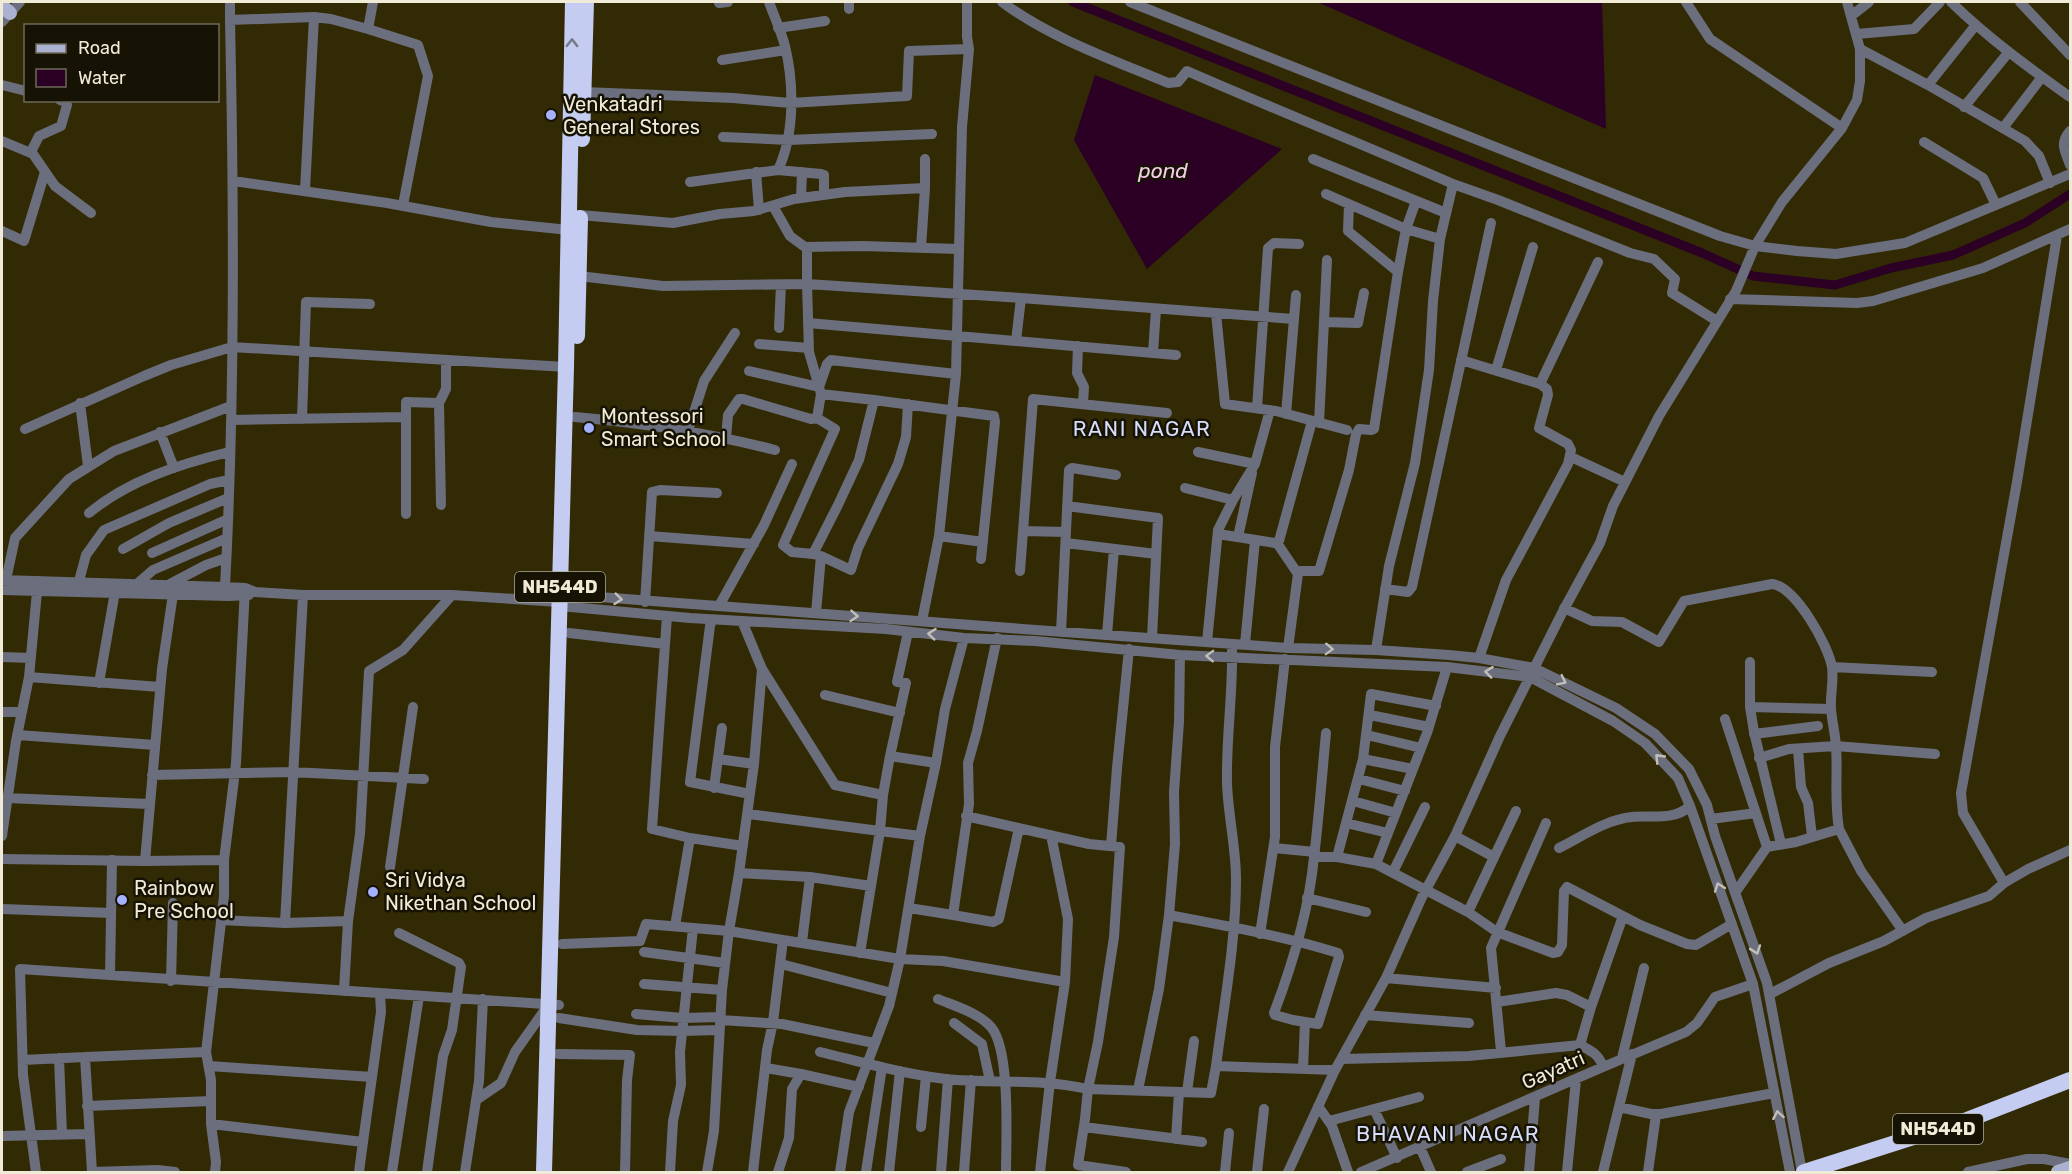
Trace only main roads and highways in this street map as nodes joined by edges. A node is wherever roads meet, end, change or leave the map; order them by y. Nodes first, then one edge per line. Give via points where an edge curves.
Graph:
1 (573, 2) edge
2 (586, 2) edge
3 (564, 600) junction
4 (559, 873) junction
5 (556, 1009) junction
6 (2070, 1080) edge
7 (2070, 1091) edge
8 (2070, 1166) edge
9 (544, 1173) edge
10 (555, 1173) edge
11 (1803, 1173) edge
12 (1839, 1173) edge
13 (2058, 1173) edge

3 -> 1 highway, NH544D via 566,267
2 - 3 highway, NH544D via 575,417
3 - 4 highway, NH544D
3 - 4 highway, NH544D via 569,633
4 - 5 highway, NH544D
4 - 5 highway, NH544D via 562,944
5 - 9 highway, NH544D
5 - 10 highway, NH544D
6 - 11 highway, NH544D via 1967,1120
7 - 12 highway, NH544D
8 - 13 main road

